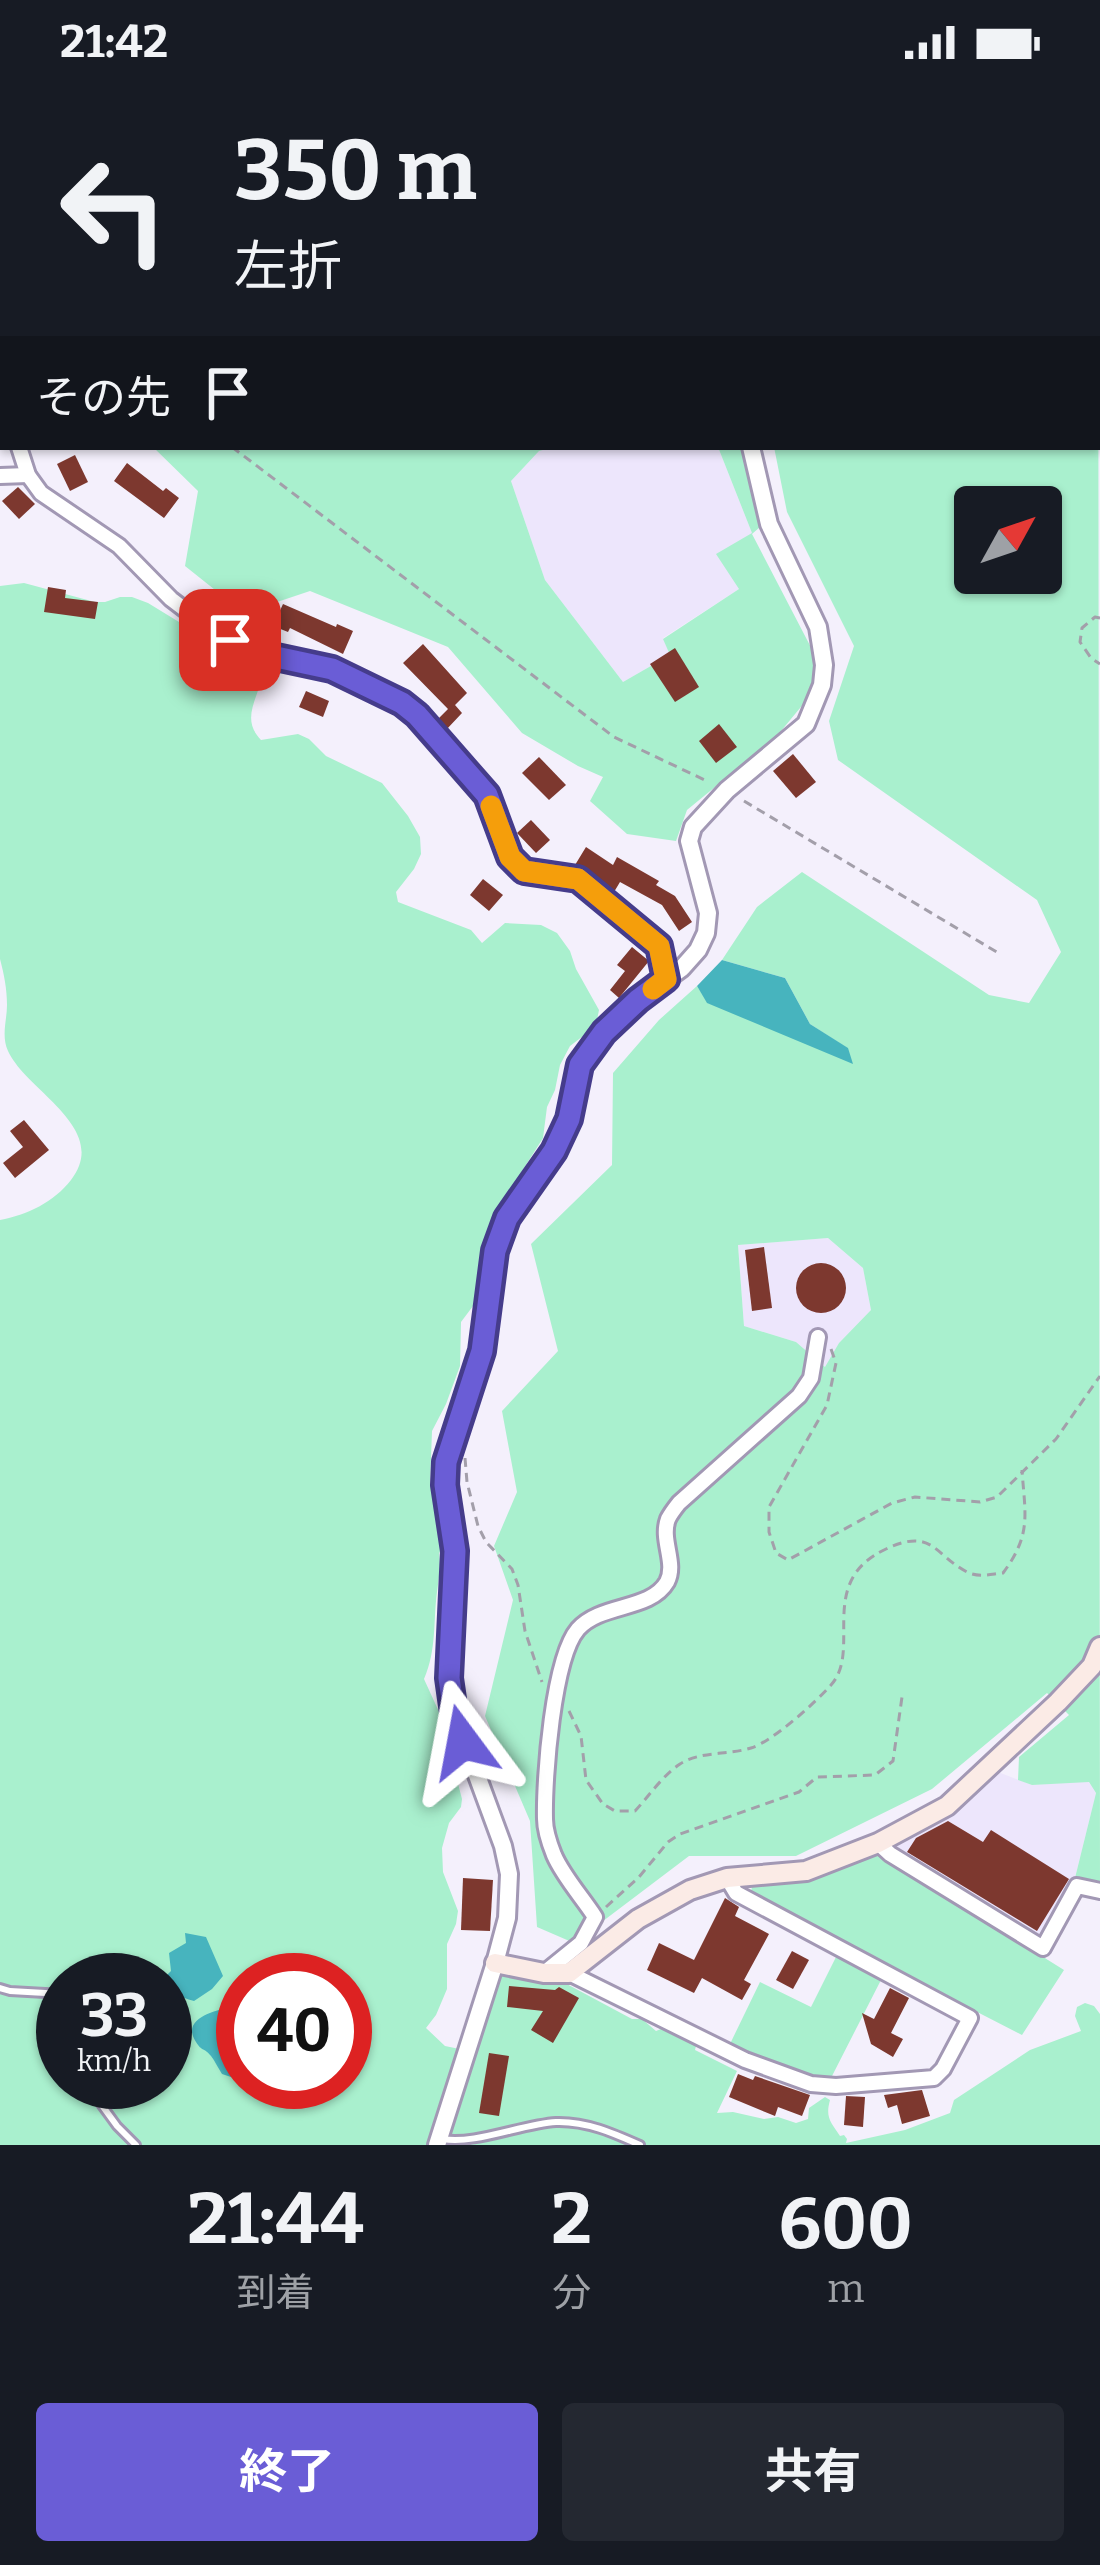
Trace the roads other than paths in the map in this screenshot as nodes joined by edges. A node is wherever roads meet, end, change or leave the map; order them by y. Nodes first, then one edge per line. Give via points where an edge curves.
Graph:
1 (21, 450) edge
2 (752, 450) edge
3 (28, 475) junction
4 (0, 476) edge
5 (666, 979) junction
6 (818, 1337) road end
7 (1100, 1647) edge
8 (878, 1843) junction
9 (727, 1878) junction
10 (1100, 1891) edge
11 (495, 1963) junction
12 (544, 1973) junction
13 (568, 1973) junction
14 (0, 1988) edge
15 (36, 1992) edge
16 (105, 2109) edge
17 (438, 2142) edge
18 (136, 2145) edge
19 (640, 2145) edge

1 - 3 street
2 - 5 street via 769,524 818,628 822,686 806,724 694,826 689,841 705,893 706,933
3 - 4 street
3 - 5 street via 41,494 119,546 209,628 262,654 332,669 402,703 487,795 510,857 524,871 578,879 659,946
5 - 11 street via 604,1032 580,1065 554,1151 507,1218 482,1351 446,1462 455,1551 454,1713 509,1874
6 - 12 street via 799,1396 668,1519 665,1586 599,1612 568,1644 554,1697 545,1823 555,1857 596,1917
7 - 8 main road via 1058,1702 947,1806
8 - 9 main road via 806,1871
8 - 10 street via 1042,1948 1077,1886
9 - 13 main road via 638,1918
9 - 13 street via 736,1893 970,2018 934,2078 811,2084
11 - 12 main road
11 - 17 street
12 - 13 main road
14 - 15 lane
16 - 18 lane
17 - 19 lane via 580,2123

